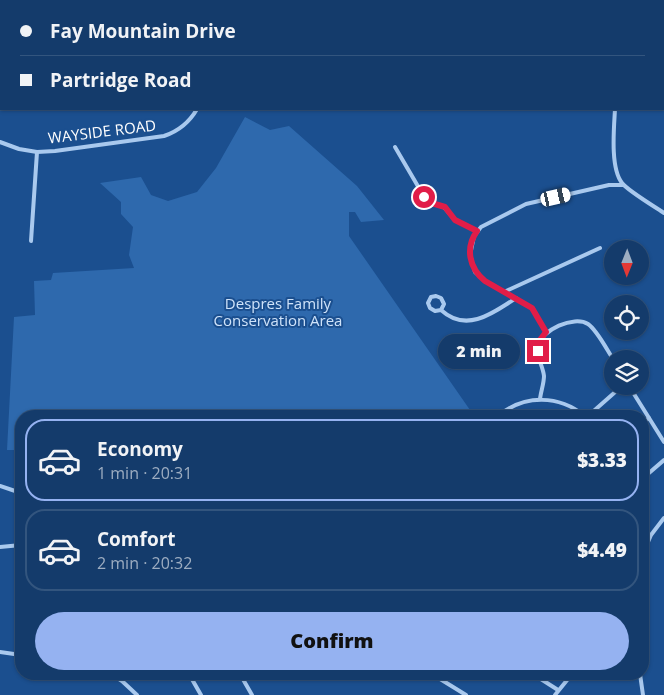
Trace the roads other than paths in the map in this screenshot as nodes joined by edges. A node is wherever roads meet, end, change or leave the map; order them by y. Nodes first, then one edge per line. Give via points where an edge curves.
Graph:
1 (196, 110) edge
2 (615, 110) edge
3 (0, 142) edge
4 (395, 147) dead end
5 (37, 152) junction
6 (623, 185) junction
7 (664, 213) edge
8 (477, 231) junction
9 (31, 241) dead end
10 (600, 248) dead end
11 (504, 292) junction
12 (516, 298) junction
13 (441, 310) junction
14 (546, 332) junction
15 (607, 350) edge
16 (612, 395) edge
17 (635, 395) edge
18 (540, 399) junction
19 (507, 410) edge
20 (577, 410) edge
21 (594, 410) edge
22 (644, 410) edge
23 (649, 418) edge
24 (664, 442) edge
25 (664, 460) edge
26 (649, 473) edge
27 (0, 486) edge
28 (15, 491) edge
29 (664, 518) edge
30 (649, 540) edge
31 (15, 546) edge
32 (0, 547) edge
33 (0, 652) edge
34 (15, 655) edge
35 (119, 680) edge
36 (192, 680) edge
37 (243, 680) edge
38 (442, 680) edge
39 (542, 680) edge
40 (567, 680) edge
41 (641, 680) edge
42 (558, 690) junction
43 (137, 695) edge
44 (201, 695) edge
45 (252, 695) edge
46 (466, 695) edge
47 (555, 695) edge
48 (643, 695) edge

1 - 5 street, WAYSIDE ROAD via 181,128 164,136
2 - 6 street via 616,169
3 - 5 street, WAYSIDE ROAD
4 - 8 street via 426,200 443,206 455,220
5 - 9 street
6 - 7 street
6 - 8 street via 609,185 526,204
8 - 11 street via 470,249 472,267 485,281
10 - 11 street
11 - 12 street
12 - 13 street via 472,321 456,320
12 - 14 street via 532,308
13 - 13 street via 444,304 441,298 430,298 430,308
14 - 15 street via 568,323 583,322 593,328
14 - 18 street via 538,346 544,377
16 - 21 street
17 - 22 street
18 - 19 street
18 - 20 street
23 - 24 street
25 - 26 street
27 - 28 street
29 - 30 street
31 - 32 street
33 - 34 street
35 - 43 street
36 - 44 street
37 - 45 street
38 - 46 street
39 - 42 street
40 - 42 street
41 - 48 street
42 - 47 street

